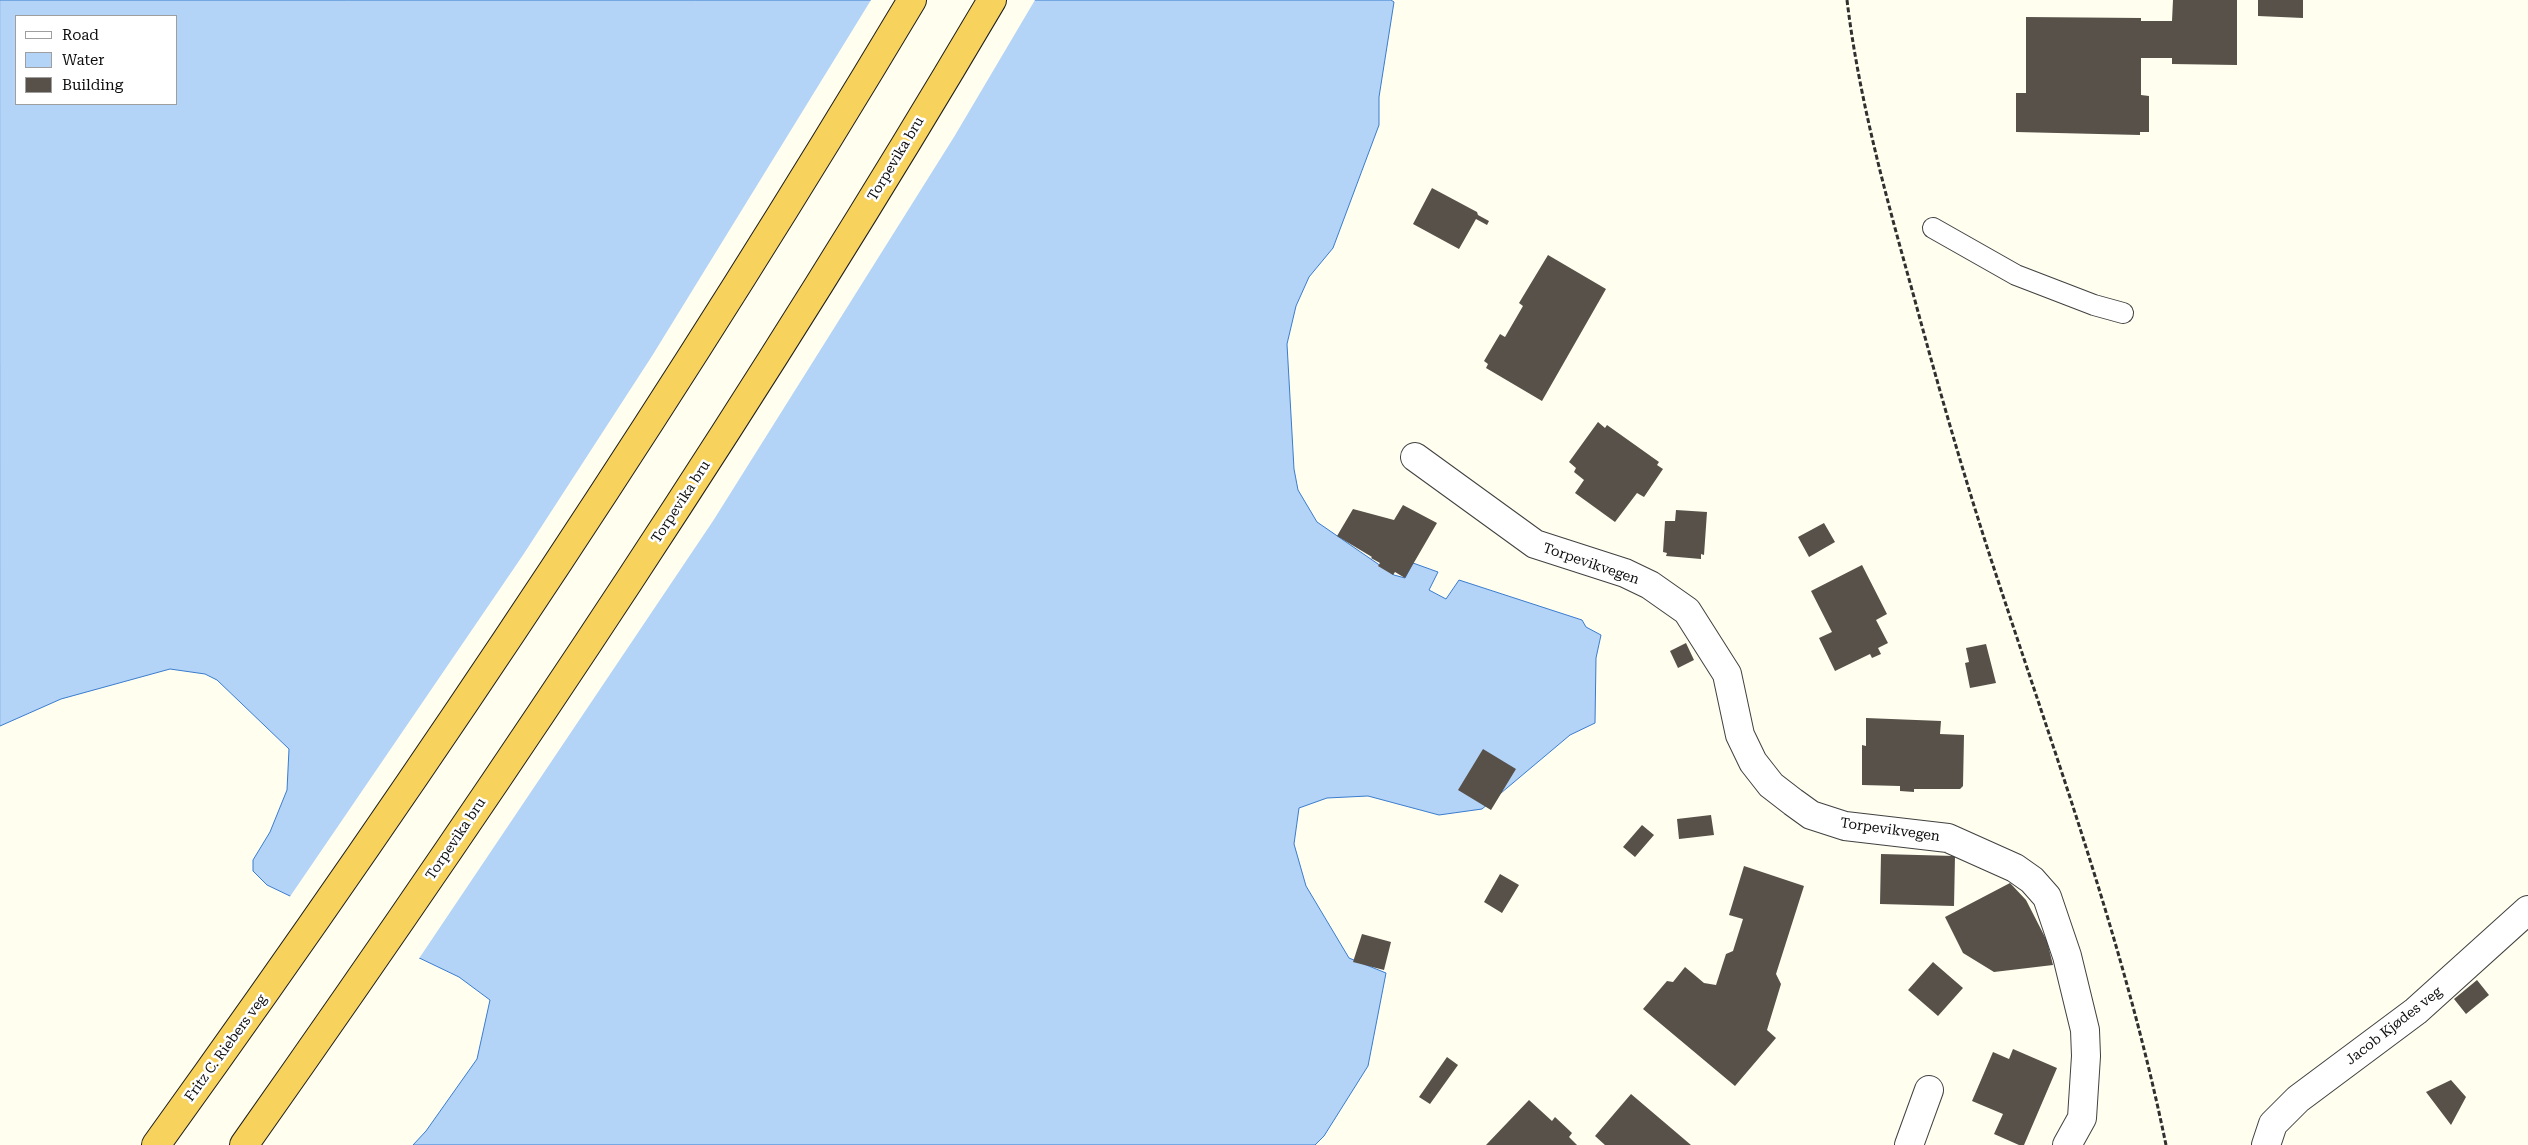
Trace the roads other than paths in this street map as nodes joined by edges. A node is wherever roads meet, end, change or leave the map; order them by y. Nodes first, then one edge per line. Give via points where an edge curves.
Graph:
1 (912, 0) edge
2 (992, 0) edge
3 (1933, 228) dead end
4 (2122, 312) dead end
5 (1415, 457) dead end
6 (2528, 910) edge
7 (1929, 1090) dead end
8 (156, 1145) edge
9 (244, 1145) edge
10 (1909, 1145) edge
11 (2067, 1145) edge
12 (2266, 1145) edge

1 - 8 highway, Fritz C. Riebers veg via 678,378 555,567 296,951
2 - 9 highway, Torpevika bru via 835,259 632,577 351,993
3 - 4 lane via 2016,275 2094,305
5 - 11 street, Torpevikvegen via 1534,544 1625,573 1650,585 1687,611 1727,674 1740,735 1753,762 1771,785 1811,815 1845,826 1948,838 2014,868 2032,880 2047,897 2067,956 2085,1030 2082,1118
6 - 12 street, Jacob Kjødes veg via 2416,1011 2298,1099 2273,1124
7 - 10 street

